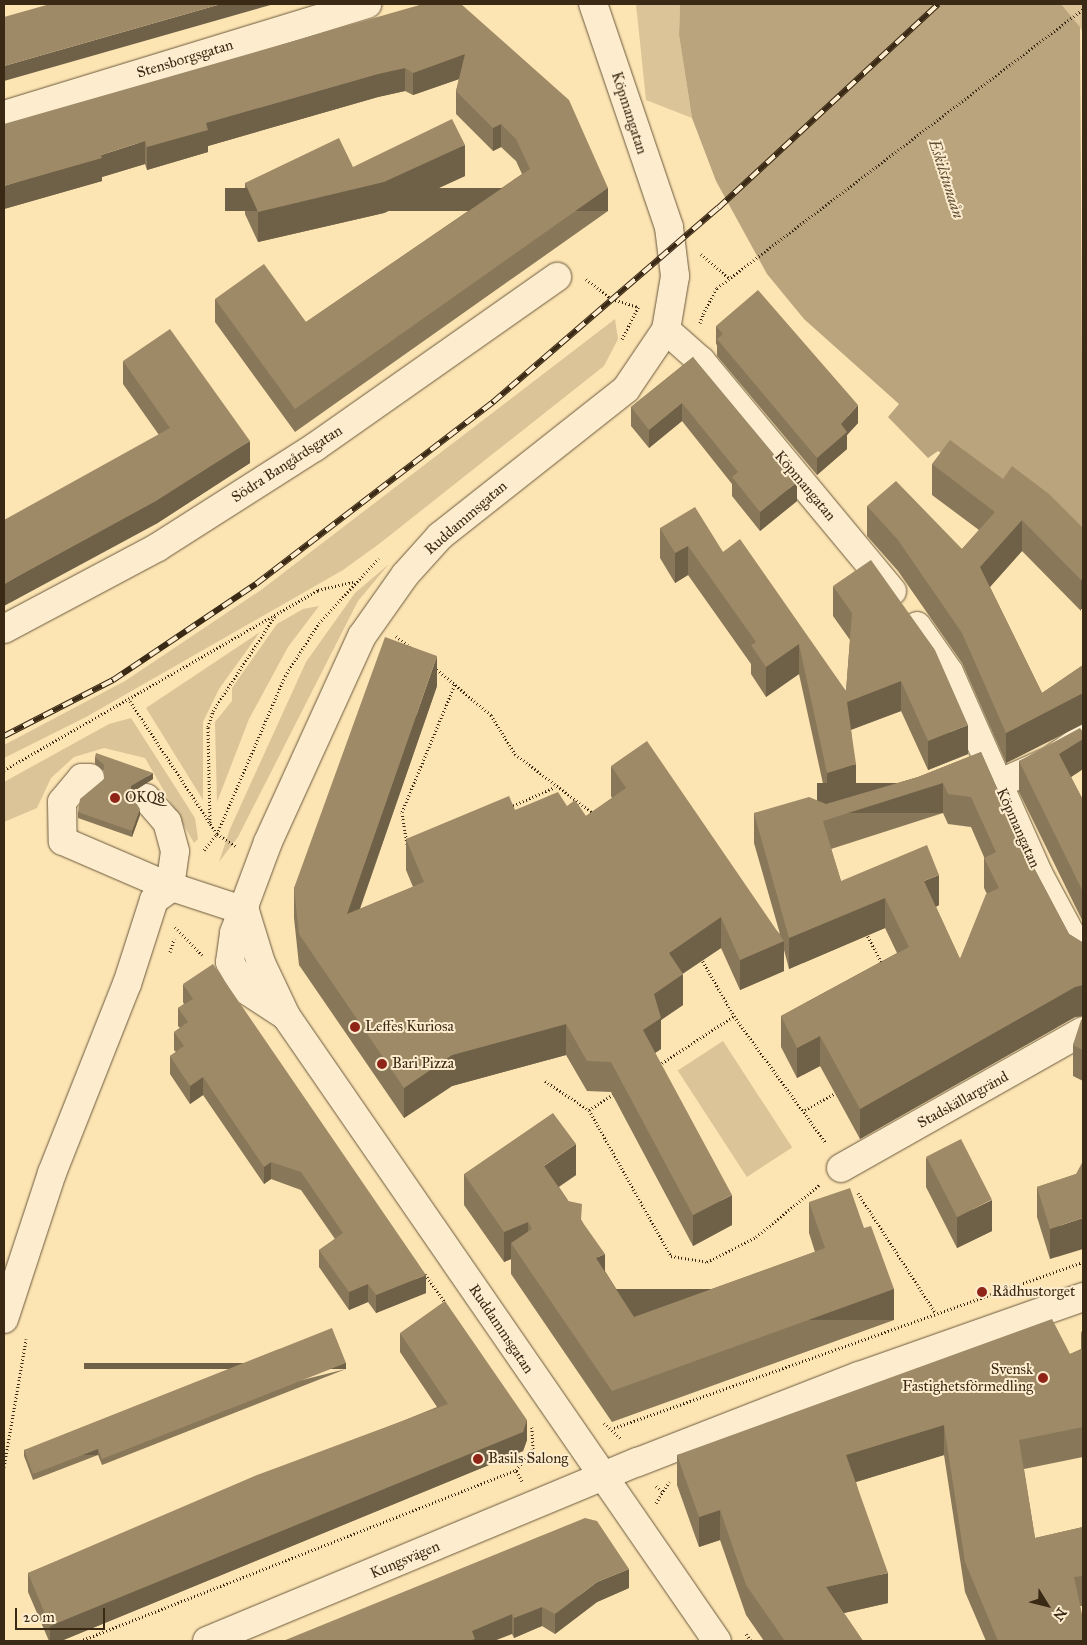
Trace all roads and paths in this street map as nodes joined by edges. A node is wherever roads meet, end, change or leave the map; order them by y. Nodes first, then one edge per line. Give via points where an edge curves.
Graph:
1 (367, 4) edge
2 (593, 4) edge
3 (1083, 9) edge
4 (4, 115) edge
5 (557, 278) dead end
6 (730, 279) dead end
7 (666, 330) junction
8 (354, 582) dead end
9 (276, 614) junction
10 (4, 629) edge
11 (388, 629) dead end
12 (418, 654) edge
13 (425, 660) edge
14 (455, 684) junction
15 (130, 701) junction
16 (1083, 738) edge
17 (4, 770) edge
18 (963, 772) edge
19 (993, 773) junction
20 (90, 778) dead end
21 (555, 787) junction
22 (146, 798) dead end
23 (503, 810) edge
24 (602, 819) edge
25 (210, 824) junction
26 (217, 834) dead end
27 (408, 853) dead end
28 (245, 911) junction
29 (174, 927) dead end
30 (864, 928) edge
31 (696, 949) edge
32 (204, 957) dead end
33 (1083, 957) edge
34 (886, 971) edge
35 (734, 1016) junction
36 (1083, 1031) edge
37 (654, 1068) edge
38 (545, 1081) dead end
39 (847, 1086) edge
40 (622, 1089) edge
41 (590, 1110) junction
42 (805, 1110) junction
43 (841, 1168) junction
44 (1083, 1262) edge
45 (420, 1266) edge
46 (1083, 1297) edge
47 (448, 1307) edge
48 (935, 1312) junction
49 (4, 1319) edge
50 (600, 1418) dead end
51 (527, 1421) edge
52 (614, 1428) junction
53 (638, 1462) junction
54 (516, 1470) junction
55 (602, 1476) junction
56 (668, 1483) dead end
57 (663, 1492) junction
58 (537, 1504) junction
59 (629, 1517) junction
60 (80, 1641) edge
61 (207, 1641) edge
62 (718, 1641) edge

1 - 4 street, Stensborgsgatan
2 - 7 street, Köpmangatan via 669,227 675,276
3 - 6 path
5 - 10 street, Södra Bangårdsgatan via 316,447 191,526
7 - 19 street, Köpmangatan via 701,361 916,623 949,672
7 - 28 street, Ruddammsgatan via 626,390 440,536 405,575 362,636 268,842
8 - 9 path via 330,585
9 - 15 path
9 - 25 path via 213,711 208,727
11 - 12 path
13 - 14 path
14 - 21 path via 491,714 515,754
14 - 27 path via 402,812
15 - 17 path
15 - 25 path
16 - 19 street via 1050,761
18 - 19 street
19 - 33 street, Köpmangatan via 1038,873
20 - 22 street via 82,778 62,802 63,840 170,887 175,851 167,822
21 - 23 path
21 - 24 path
25 - 26 path
28 - 49 street via 172,887 154,900 127,984 52,1174
28 - 55 street, Ruddammsgatan via 261,963 286,1016
29 - 32 path
30 - 34 path
31 - 35 path
35 - 37 path
35 - 42 path
36 - 43 street, Stadskällargränd
38 - 41 path
39 - 42 path
40 - 41 path
41 - 43 path via 671,1256 707,1262 740,1245
42 - 43 path
43 - 48 path
44 - 48 path
45 - 47 path
46 - 53 street via 858,1376
48 - 52 path
50 - 52 path
51 - 54 path via 533,1429 533,1449
52 - 53 path
53 - 55 street
53 - 57 path
54 - 58 path
54 - 60 path
55 - 58 street, Kungsvägen
55 - 59 street, Ruddammsgatan
56 - 57 path
57 - 59 path via 661,1501
58 - 61 street, Kungsvägen
59 - 62 street, Ruddammsgatan

